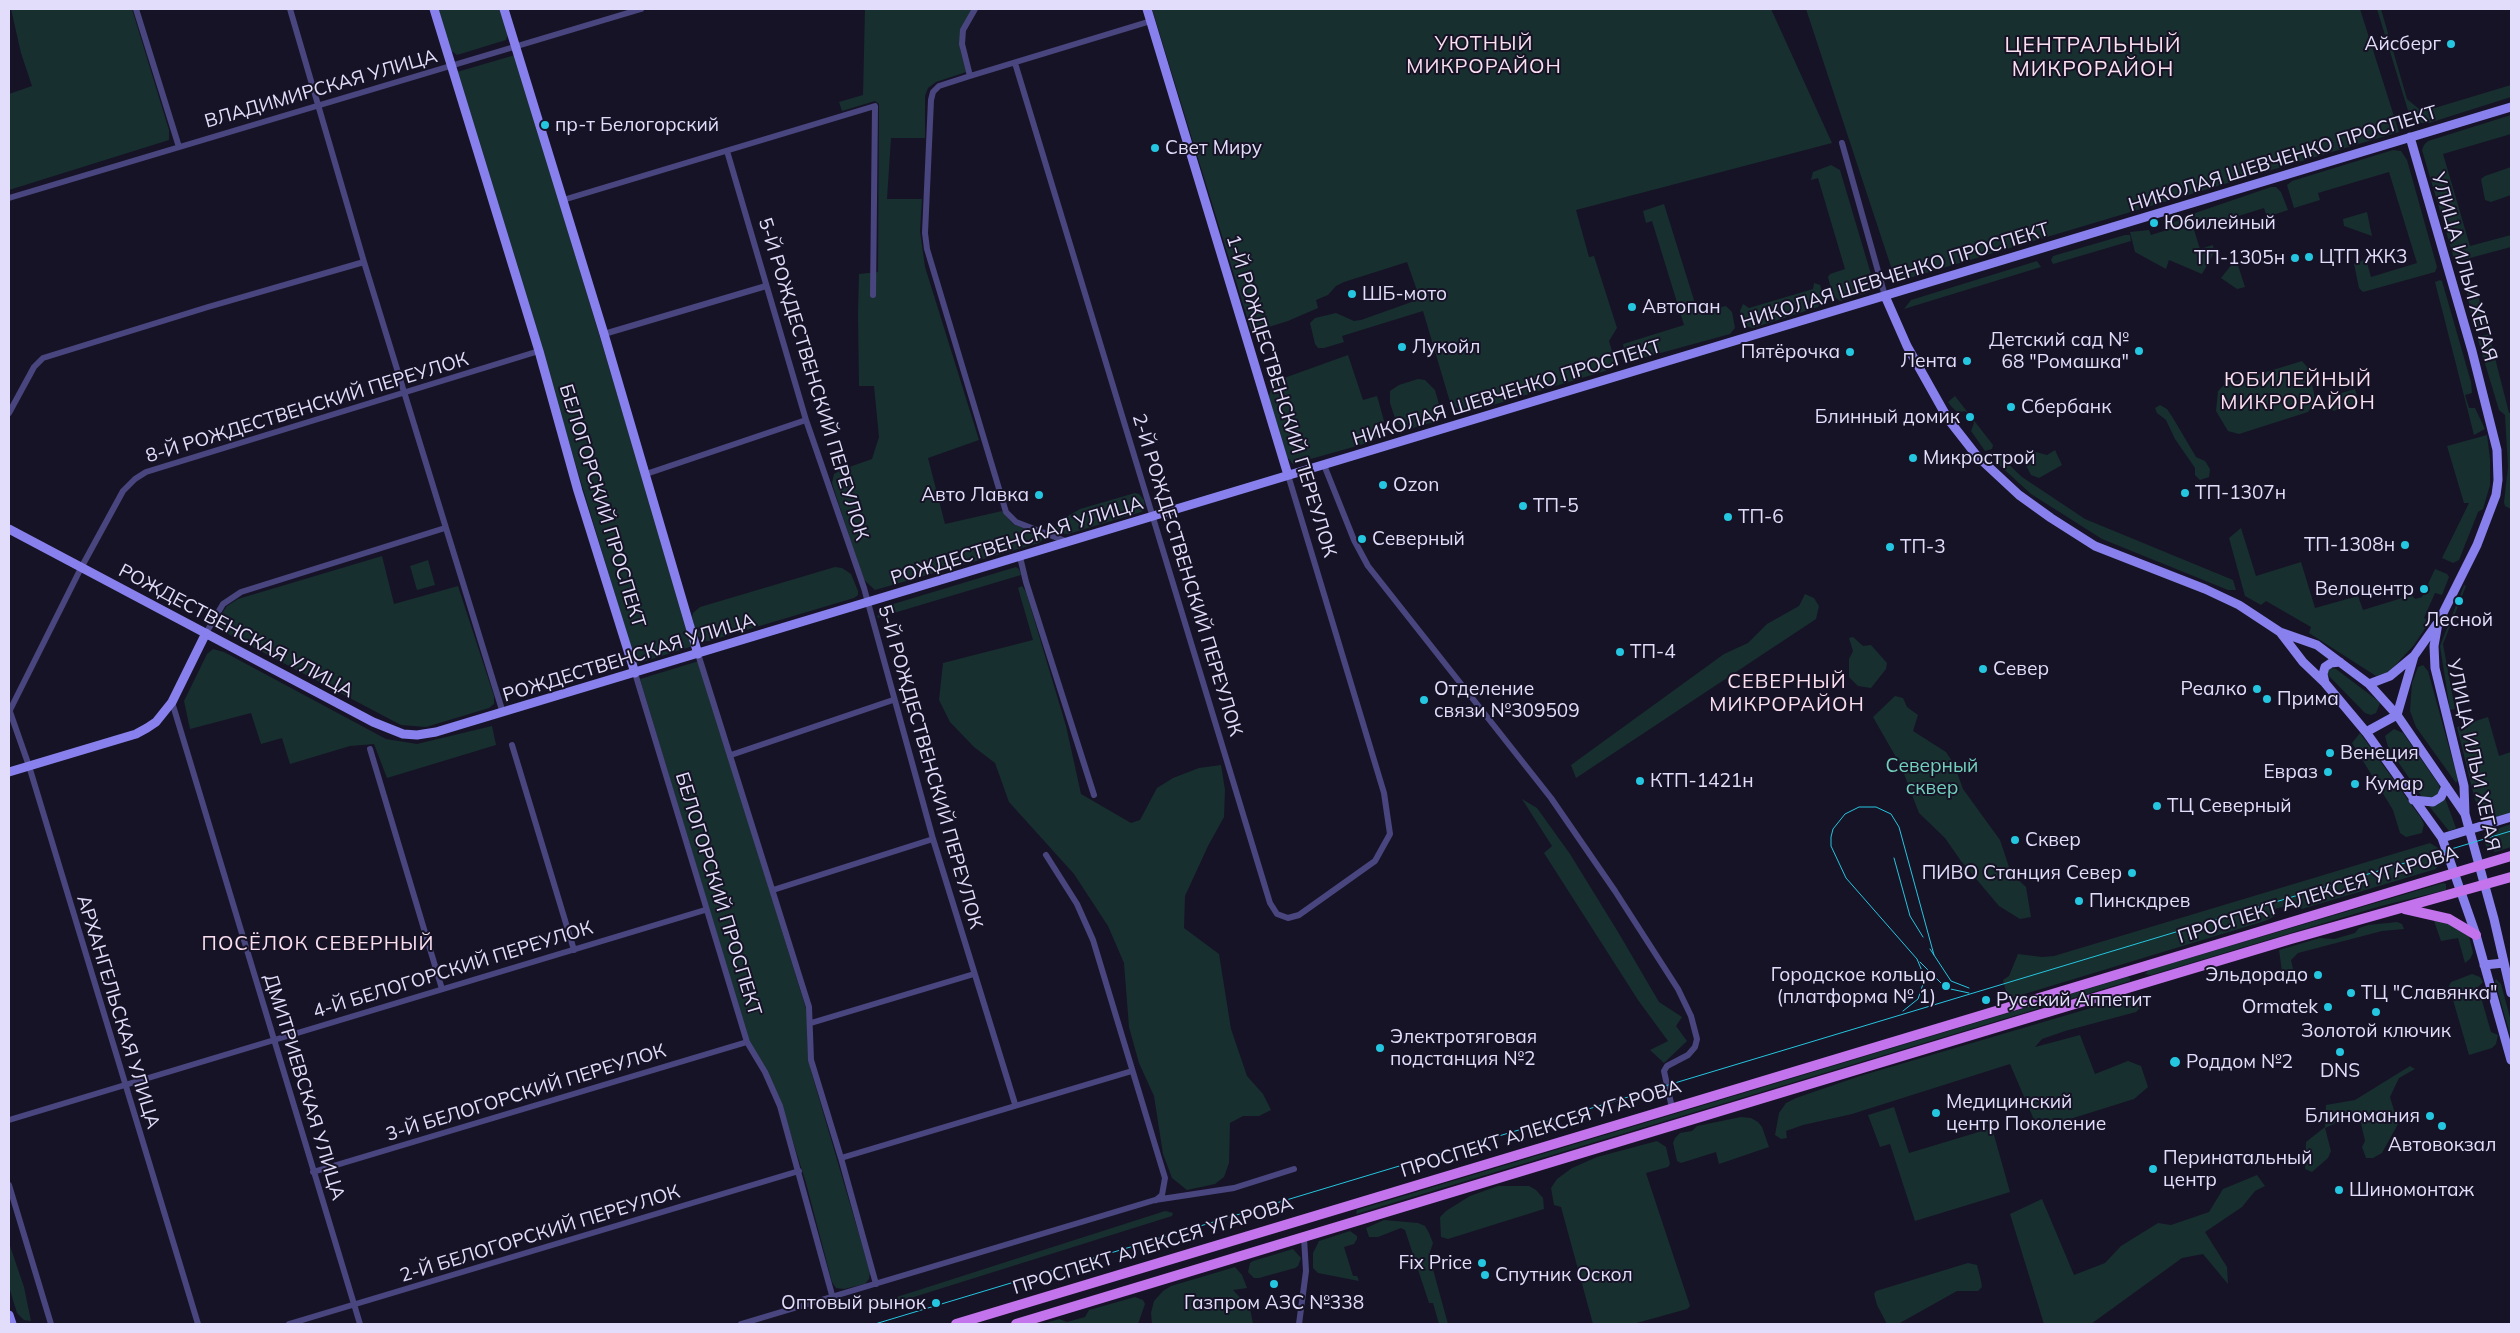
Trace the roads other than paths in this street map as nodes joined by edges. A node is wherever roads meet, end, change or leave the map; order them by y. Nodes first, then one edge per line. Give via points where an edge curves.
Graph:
1 (136, 9) edge
2 (290, 9) edge
3 (434, 9) edge
4 (504, 9) edge
5 (641, 9) edge
6 (975, 9) edge
7 (1147, 9) edge
8 (1151, 21) junction
9 (515, 46) junction
10 (1015, 63) junction
11 (452, 67) junction
12 (970, 76) junction
13 (318, 105) junction
14 (2511, 107) edge
15 (2410, 138) junction
16 (1842, 143) dead end
17 (179, 147) junction
18 (727, 151) junction
19 (9, 198) edge
20 (564, 200) junction
21 (364, 262) junction
22 (766, 286) junction
23 (873, 295) dead end
24 (1886, 296) junction
25 (604, 334) junction
26 (539, 351) junction
27 (405, 393) junction
28 (9, 413) edge
29 (806, 420) junction
30 (1324, 465) junction
31 (646, 474) junction
32 (1288, 475) junction
33 (1152, 517) junction
34 (445, 528) junction
35 (9, 529) edge
36 (1068, 542) junction
37 (1020, 557) junction
38 (81, 568) junction
39 (868, 603) junction
40 (2438, 623) junction
41 (2280, 632) junction
42 (206, 633) junction
43 (698, 654) junction
44 (2414, 656) junction
45 (2340, 662) junction
46 (635, 673) junction
47 (2325, 682) junction
48 (2369, 684) junction
49 (893, 700) junction
50 (172, 702) junction
51 (10, 709) edge
52 (503, 713) junction
53 (2397, 714) junction
54 (2366, 732) junction
55 (512, 745) dead end
56 (370, 749) dead end
57 (731, 755) junction
58 (29, 766) junction
59 (9, 772) edge
60 (2446, 786) junction
61 (1384, 793) joint
62 (1094, 794) dead end
63 (2413, 800) junction
64 (2465, 814) junction
65 (2511, 817) edge
66 (2470, 830) junction
67 (2442, 838) junction
68 (933, 839) junction
69 (1046, 855) dead end
70 (2511, 856) edge
71 (2480, 865) junction
72 (2453, 872) junction
73 (2511, 877) edge
74 (2485, 886) junction
75 (773, 890) junction
76 (2460, 892) junction
77 (2402, 908) junction
78 (705, 910) junction
79 (2476, 936) junction
80 (574, 950) junction
81 (2504, 963) junction
82 (2484, 965) junction
83 (2135, 968) junction
84 (974, 974) junction
85 (2140, 985) junction
86 (442, 988) junction
87 (2511, 993) edge
88 (811, 1023) junction
89 (273, 1040) junction
90 (747, 1042) junction
91 (2511, 1060) edge
92 (1132, 1071) junction
93 (125, 1086) junction
94 (1015, 1104) junction
95 (1672, 1108) junction
96 (9, 1120) edge
97 (842, 1158) junction
98 (1294, 1169) dead end
99 (313, 1172) junction
100 (799, 1172) junction
101 (9, 1185) edge
102 (1155, 1200) junction
103 (1304, 1238) junction
104 (876, 1284) junction
105 (832, 1296) junction
106 (354, 1305) junction
107 (9, 1314) edge
108 (12, 1324) edge
109 (51, 1324) edge
110 (198, 1324) edge
111 (289, 1324) edge
112 (360, 1324) edge
113 (741, 1324) edge
114 (957, 1324) edge
115 (1016, 1324) edge
116 (1299, 1324) edge

1 - 17 street
2 - 13 street
3 - 11 main road, БЕЛОГОРСКИЙ ПРОСПЕКТ
4 - 9 main road
5 - 9 street, ВЛАДИМИРСКАЯ УЛИЦА
6 - 12 street via 964,30 962,44
7 - 8 main road, 1-Й РОЖДЕСТВЕНСКИЙ ПЕРЕУЛОК
8 - 10 street
8 - 32 main road, 1-Й РОЖДЕСТВЕНСКИЙ ПЕРЕУЛОК
9 - 11 street, ВЛАДИМИРСКАЯ УЛИЦА
9 - 20 main road
10 - 12 street
10 - 33 street, 2-Й РОЖДЕСТВЕНСКИЙ ПЕРЕУЛОК
11 - 13 street, ВЛАДИМИРСКАЯ УЛИЦА
11 - 26 main road, БЕЛОГОРСКИЙ ПРОСПЕКТ
12 - 36 street via 940,86 933,92 926,233 928,250 1006,512 1016,522
13 - 17 street, ВЛАДИМИРСКАЯ УЛИЦА
13 - 21 street
14 - 15 main road, НИКОЛАЯ ШЕВЧЕНКО ПРОСПЕКТ
15 - 24 main road, НИКОЛАЯ ШЕВЧЕНКО ПРОСПЕКТ
15 - 40 main road, УЛИЦА ИЛЬИ ХЕГАЯ via 2494,431 2498,464 2491,510
16 - 24 street
17 - 19 street, ВЛАДИМИРСКАЯ УЛИЦА
18 - 20 street
18 - 22 street, 5-Й РОЖДЕСТВЕНСКИЙ ПЕРЕУЛОК
18 - 23 street via 875,106
20 - 25 main road
21 - 27 street
21 - 28 street via 43,358 34,367
22 - 25 street
22 - 29 street, 5-Й РОЖДЕСТВЕНСКИЙ ПЕРЕУЛОК
24 - 30 main road, НИКОЛАЯ ШЕВЧЕНКО ПРОСПЕКТ
24 - 41 main road via 1907,346 1948,419 1977,456 2019,495 2095,546 2213,592
25 - 31 main road
26 - 27 street, 8-Й РОЖДЕСТВЕНСКИЙ ПЕРЕУЛОК
26 - 46 main road, БЕЛОГОРСКИЙ ПРОСПЕКТ via 578,492
27 - 34 street
27 - 38 street, 8-Й РОЖДЕСТВЕНСКИЙ ПЕРЕУЛОК via 146,472 122,491
29 - 31 street
29 - 39 street, 5-Й РОЖДЕСТВЕНСКИЙ ПЕРЕУЛОК
30 - 32 main road, НИКОЛАЯ ШЕВЧЕНКО ПРОСПЕКТ
30 - 95 street via 1368,566 1551,798 1678,989 1691,1016 1697,1039 1688,1055 1667,1066 1664,1072
31 - 43 main road
32 - 33 main road, РОЖДЕСТВЕНСКАЯ УЛИЦА
32 - 61 street, 1-Й РОЖДЕСТВЕНСКИЙ ПЕРЕУЛОК
33 - 36 main road, РОЖДЕСТВЕНСКАЯ УЛИЦА
33 - 61 street, 2-Й РОЖДЕСТВЕНСКИЙ ПЕРЕУЛОК via 1270,904 1277,914 1288,918 1299,915 1374,861 1390,834
34 - 42 street via 241,592 223,604
34 - 52 street
35 - 38 main road, РОЖДЕСТВЕНСКАЯ УЛИЦА
36 - 37 main road, РОЖДЕСТВЕНСКАЯ УЛИЦА
37 - 39 main road, РОЖДЕСТВЕНСКАЯ УЛИЦА
37 - 62 street
38 - 42 main road, РОЖДЕСТВЕНСКАЯ УЛИЦА
38 - 51 street, 8-Й РОЖДЕСТВЕНСКИЙ ПЕРЕУЛОК
39 - 43 main road, РОЖДЕСТВЕНСКАЯ УЛИЦА
39 - 49 street, 5-Й РОЖДЕСТВЕНСКИЙ ПЕРЕУЛОК
40 - 44 main road
40 - 64 main road, УЛИЦА ИЛЬИ ХЕГАЯ via 2435,668 2464,786
41 - 45 main road via 2318,645
41 - 47 main road via 2303,662
42 - 50 main road
42 - 52 main road, РОЖДЕСТВЕНСКАЯ УЛИЦА via 373,722 403,734 436,732
43 - 46 main road, РОЖДЕСТВЕНСКАЯ УЛИЦА
43 - 57 street
44 - 48 main road via 2390,676
44 - 53 main road
45 - 47 main road via 2325,668
45 - 48 main road
46 - 52 main road, РОЖДЕСТВЕНСКАЯ УЛИЦА
46 - 78 street, БЕЛОГОРСКИЙ ПРОСПЕКТ
47 - 54 main road
48 - 53 main road
49 - 57 street
49 - 68 street, 5-Й РОЖДЕСТВЕНСКИЙ ПЕРЕУЛОК
50 - 58 main road via 156,722 136,734
50 - 89 street, ДМИТРИЕВСКАЯ УЛИЦА
51 - 58 street, АРХАНГЕЛЬСКАЯ УЛИЦА
53 - 54 main road
53 - 60 main road
54 - 63 main road
55 - 80 street
56 - 86 street
57 - 75 street
58 - 59 main road
58 - 93 street, АРХАНГЕЛЬСКАЯ УЛИЦА
60 - 63 main road via 2433,802
60 - 64 main road
63 - 67 main road
64 - 66 main road, УЛИЦА ИЛЬИ ХЕГАЯ
65 - 66 main road
66 - 67 main road
66 - 71 main road, УЛИЦА ИЛЬИ ХЕГАЯ
67 - 72 main road
68 - 75 street
68 - 84 street, 5-Й РОЖДЕСТВЕНСКИЙ ПЕРЕУЛОК
69 - 92 street via 1077,904 1093,940
70 - 71 main road, ПРОСПЕКТ АЛЕКСЕЯ УГАРОВА
71 - 72 main road, ПРОСПЕКТ АЛЕКСЕЯ УГАРОВА
71 - 74 main road, УЛИЦА ИЛЬИ ХЕГАЯ
72 - 76 main road
72 - 83 main road, ПРОСПЕКТ АЛЕКСЕЯ УГАРОВА
73 - 74 main road, ПРОСПЕКТ АЛЕКСЕЯ УГАРОВА
74 - 76 main road, ПРОСПЕКТ АЛЕКСЕЯ УГАРОВА
74 - 81 main road, УЛИЦА ИЛЬИ ХЕГАЯ
75 - 88 street
76 - 77 main road, ПРОСПЕКТ АЛЕКСЕЯ УГАРОВА
76 - 79 main road
77 - 79 main road via 2449,919
77 - 85 main road, ПРОСПЕКТ АЛЕКСЕЯ УГАРОВА
78 - 80 street, 4-Й БЕЛОГОРСКИЙ ПЕРЕУЛОК
78 - 90 street, БЕЛОГОРСКИЙ ПРОСПЕКТ
79 - 82 main road
80 - 86 street, 4-Й БЕЛОГОРСКИЙ ПЕРЕУЛОК
81 - 82 main road
81 - 87 main road, УЛИЦА ИЛЬИ ХЕГАЯ
82 - 91 main road
83 - 85 main road
83 - 95 main road, ПРОСПЕКТ АЛЕКСЕЯ УГАРОВА
84 - 88 street
84 - 94 street, 5-Й РОЖДЕСТВЕНСКИЙ ПЕРЕУЛОК
85 - 103 main road, ПРОСПЕКТ АЛЕКСЕЯ УГАРОВА
86 - 89 street, 4-Й БЕЛОГОРСКИЙ ПЕРЕУЛОК
88 - 97 street via 811,1060
89 - 93 street, 4-Й БЕЛОГОРСКИЙ ПЕРЕУЛОК
89 - 99 street, ДМИТРИЕВСКАЯ УЛИЦА
90 - 99 street, 3-Й БЕЛОГОРСКИЙ ПЕРЕУЛОК
90 - 100 street, БЕЛОГОРСКИЙ ПРОСПЕКТ via 780,1106
92 - 94 street
92 - 102 street via 1166,1178 1162,1195
93 - 96 street, 4-Й БЕЛОГОРСКИЙ ПЕРЕУЛОК
93 - 110 street, АРХАНГЕЛЬСКАЯ УЛИЦА
94 - 97 street
95 - 114 main road, ПРОСПЕКТ АЛЕКСЕЯ УГАРОВА
97 - 104 street
98 - 102 street via 1234,1188
99 - 106 street, ДМИТРИЕВСКАЯ УЛИЦА
100 - 105 street, БЕЛОГОРСКИЙ ПРОСПЕКТ
100 - 106 street, 2-Й БЕЛОГОРСКИЙ ПЕРЕУЛОК
101 - 109 street
102 - 104 street
103 - 115 main road, ПРОСПЕКТ АЛЕКСЕЯ УГАРОВА
103 - 116 street via 1306,1271
104 - 105 street
105 - 113 street
106 - 111 street, 2-Й БЕЛОГОРСКИЙ ПЕРЕУЛОК
106 - 112 street, ДМИТРИЕВСКАЯ УЛИЦА
107 - 108 main road

